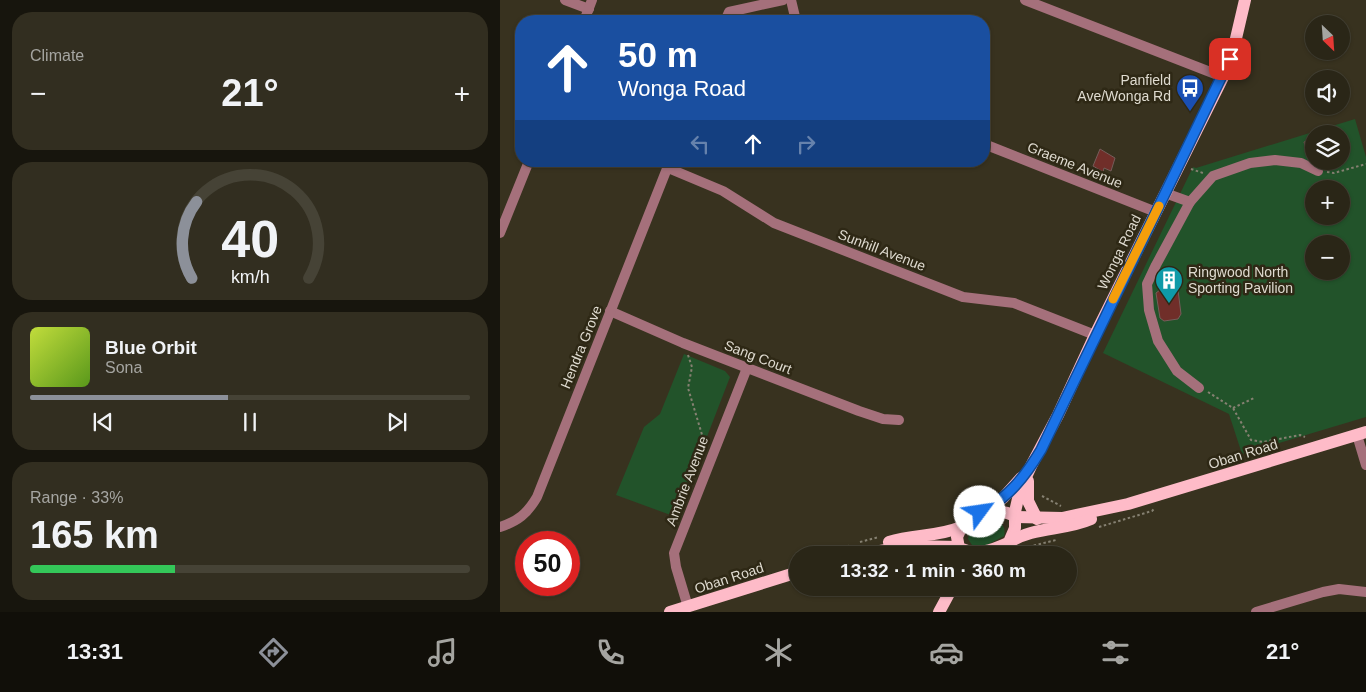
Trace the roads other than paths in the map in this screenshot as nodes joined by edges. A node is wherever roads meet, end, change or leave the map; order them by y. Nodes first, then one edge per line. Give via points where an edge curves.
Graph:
1 (565, 0) edge
2 (783, 0) edge
3 (791, 0) edge
4 (1025, 0) edge
5 (1245, 0) edge
6 (590, 5) edge
7 (728, 15) edge
8 (795, 15) edge
9 (1223, 77) junction
10 (990, 146) edge
11 (527, 167) edge
12 (668, 167) edge
13 (673, 167) edge
14 (1318, 172) road end
15 (1165, 193) junction
16 (1190, 202) junction
17 (1156, 212) junction
18 (500, 234) edge
19 (610, 311) junction
20 (1094, 336) junction
21 (746, 368) junction
22 (1199, 388) road end
23 (899, 420) dead end
24 (1361, 434) edge
25 (1366, 465) edge
26 (1030, 469) junction
27 (1128, 504) junction
28 (1014, 516) junction
29 (1036, 518) junction
30 (500, 527) edge
31 (961, 527) junction
32 (1008, 543) junction
33 (880, 546) edge
34 (958, 546) edge
35 (999, 546) edge
36 (1003, 546) edge
37 (789, 575) edge
38 (1366, 592) edge
39 (688, 607) junction
40 (670, 612) edge
41 (1256, 612) edge

1 - 6 street
2 - 7 street via 729,12
3 - 8 street
4 - 9 street
5 - 9 main road, Wonga Road
9 - 15 main road, Wonga Road
10 - 17 street, Graeme Avenue
11 - 18 street
12 - 19 street, Hendra Grove
13 - 20 street, Sunhill Avenue via 783,226 963,297 1014,303
14 - 16 street via 1301,163 1262,161 1213,176
15 - 16 street
15 - 17 main road, Wonga Road
16 - 22 street via 1147,284 1149,310 1158,341 1177,371
17 - 20 main road, Wonga Road
19 - 21 street, Sang Court
19 - 30 street, Hendra Grove via 536,498 528,513 514,523
20 - 26 main road, Wonga Road
21 - 23 street, Sang Court via 883,419
21 - 39 street, Ambrie Avenue via 674,553
24 - 25 street
24 - 27 main road, Oban Road
26 - 28 main road, Wonga Road via 1020,490
26 - 29 main road via 1028,501
26 - 31 main road via 1003,498
27 - 29 main road, Oban Road via 1073,517
27 - 32 main road, Oban Road via 1080,524 1030,532
28 - 29 main road, Oban Road
28 - 31 main road, Oban Road via 992,513
28 - 32 main road, Wonga Road via 1015,528
31 - 33 main road via 945,534 897,539
31 - 34 main road
32 - 35 main road
32 - 36 main road
37 - 39 main road, Oban Road
38 - 41 street via 1323,592
39 - 40 main road, Oban Road

